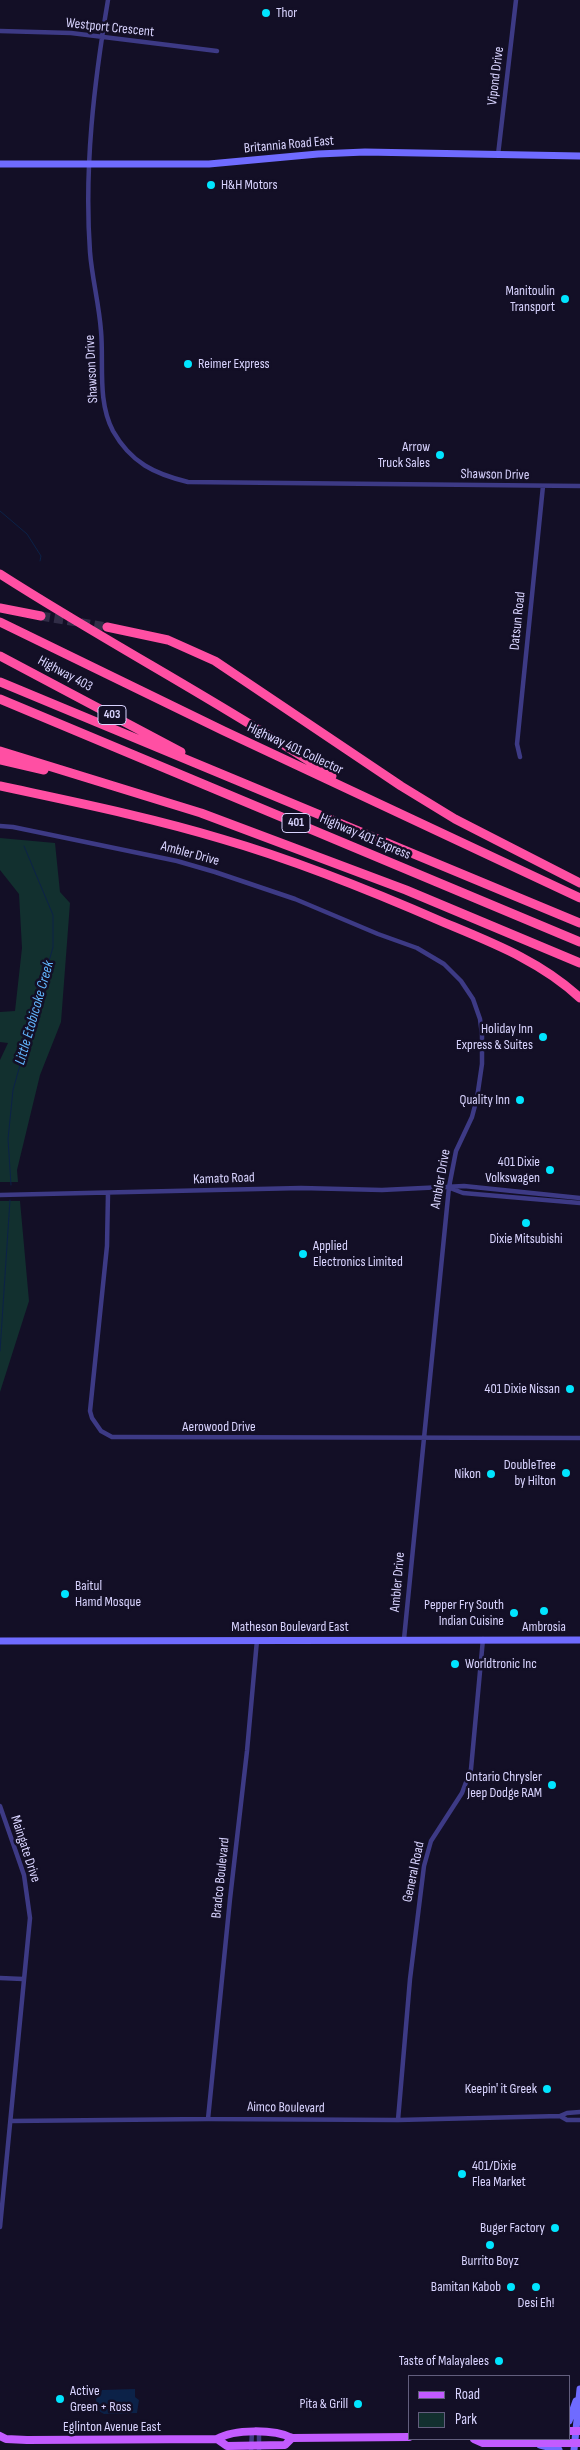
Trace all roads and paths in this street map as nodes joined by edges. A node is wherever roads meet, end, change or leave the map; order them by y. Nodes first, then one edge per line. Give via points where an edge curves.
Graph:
1 (108, 0) edge
2 (516, 0) edge
3 (0, 32) edge
4 (101, 38) junction
5 (217, 51) dead end
6 (498, 155) junction
7 (580, 156) edge
8 (0, 164) edge
9 (89, 164) junction
10 (543, 486) junction
11 (580, 486) edge
12 (0, 574) edge
13 (0, 581) edge
14 (41, 600) junction
15 (0, 608) edge
16 (41, 616) tunnel mouth
17 (0, 622) edge
18 (107, 627) tunnel mouth
19 (0, 656) edge
20 (0, 682) edge
21 (0, 700) edge
22 (0, 752) edge
23 (520, 757) dead end
24 (0, 760) edge
25 (223, 775) junction
26 (93, 780) junction
27 (0, 786) edge
28 (357, 793) junction
29 (0, 826) edge
30 (580, 882) edge
31 (580, 898) edge
32 (580, 922) edge
33 (580, 942) edge
34 (580, 963) edge
35 (580, 998) edge
36 (449, 1187) junction
37 (108, 1193) junction
38 (0, 1195) edge
39 (580, 1198) edge
40 (580, 1203) edge
41 (423, 1436) junction
42 (580, 1438) edge
43 (257, 1639) junction
44 (404, 1639) junction
45 (483, 1639) junction
46 (580, 1640) edge
47 (0, 1641) edge
48 (0, 1806) edge
49 (0, 1978) edge
50 (23, 1979) junction
51 (580, 2112) edge
52 (560, 2116) junction
53 (208, 2118) junction
54 (398, 2120) junction
55 (580, 2120) edge
56 (11, 2121) junction
57 (0, 2227) edge
58 (580, 2389) edge
59 (570, 2418) edge
60 (575, 2431) edge
61 (256, 2432) junction
62 (408, 2437) edge
63 (292, 2438) junction
64 (217, 2439) junction
65 (2, 2440) edge
66 (476, 2440) edge
67 (535, 2444) junction
68 (576, 2445) edge
69 (255, 2448) edge
70 (559, 2450) edge

1 - 4 street, Shawson Drive
2 - 6 street, Vipond Drive
3 - 4 street, Westport Crescent via 71,33
4 - 5 street, Westport Crescent
4 - 9 street, Shawson Drive
6 - 7 street, Britannia Road East
6 - 9 street, Britannia Road East via 365,152 210,164
8 - 9 street, Britannia Road East
9 - 10 street, Shawson Drive via 90,252 101,329 106,416 122,444 141,464 162,476 188,482
10 - 11 street, Shawson Drive
10 - 23 street, Datsun Road via 517,744
12 - 14 highway
13 - 14 highway
14 - 28 highway via 288,746
15 - 16 highway
17 - 28 highway, Highway 401 Collector
18 - 30 highway via 168,640 214,661 455,819
19 - 25 highway, Highway 403 / 403
20 - 25 highway, Highway 401 Express / 401
21 - 33 highway, Highway 401 Express / 401
22 - 26 highway, 401
24 - 26 highway
25 - 32 highway, Highway 401 Express / 401
26 - 34 highway, 401 via 200,813 406,890
27 - 35 highway via 165,823 346,881 529,961 558,978
28 - 31 highway, Highway 401 Collector
29 - 36 street, Ambler Drive via 123,849 215,872 296,899 417,948 444,964 461,981 472,999 482,1035 477,1098 456,1151
36 - 37 street, Kamato Road
36 - 39 street, Kamato Road
36 - 40 street via 463,1193
36 - 41 street, Ambler Drive
37 - 38 street, Kamato Road
37 - 41 street, Aerowood Drive via 107,1246 90,1411 101,1431 112,1437 133,1438
41 - 42 street, Aerowood Drive
41 - 44 street, Ambler Drive
43 - 44 street, Matheson Boulevard East
43 - 47 street, Matheson Boulevard East
43 - 53 street, Bradco Boulevard
44 - 45 street, Matheson Boulevard East
45 - 46 street, Matheson Boulevard East
45 - 54 street, General Road via 471,1768 462,1792 431,1841 424,1866
48 - 50 street, Maingate Drive via 24,1875 30,1906
49 - 50 street
50 - 56 street, Maingate Drive
51 - 52 street, Aimco Boulevard
52 - 54 street, Aimco Boulevard
52 - 55 street, Aimco Boulevard
53 - 54 street, Aimco Boulevard
53 - 56 street, Aimco Boulevard
56 - 57 street, Maingate Drive
58 - 59 street
58 - 60 street
60 - 68 street
61 - 63 main road, Eglinton Avenue East via 282,2433
61 - 64 main road, Eglinton Avenue East via 228,2433
61 - 69 street
62 - 63 main road, Eglinton Avenue East
63 - 69 main road, Eglinton Avenue East via 285,2445
64 - 65 main road, Eglinton Avenue East
64 - 69 main road, Eglinton Avenue East via 227,2446
66 - 67 main road via 482,2443
67 - 68 main road
67 - 70 street

